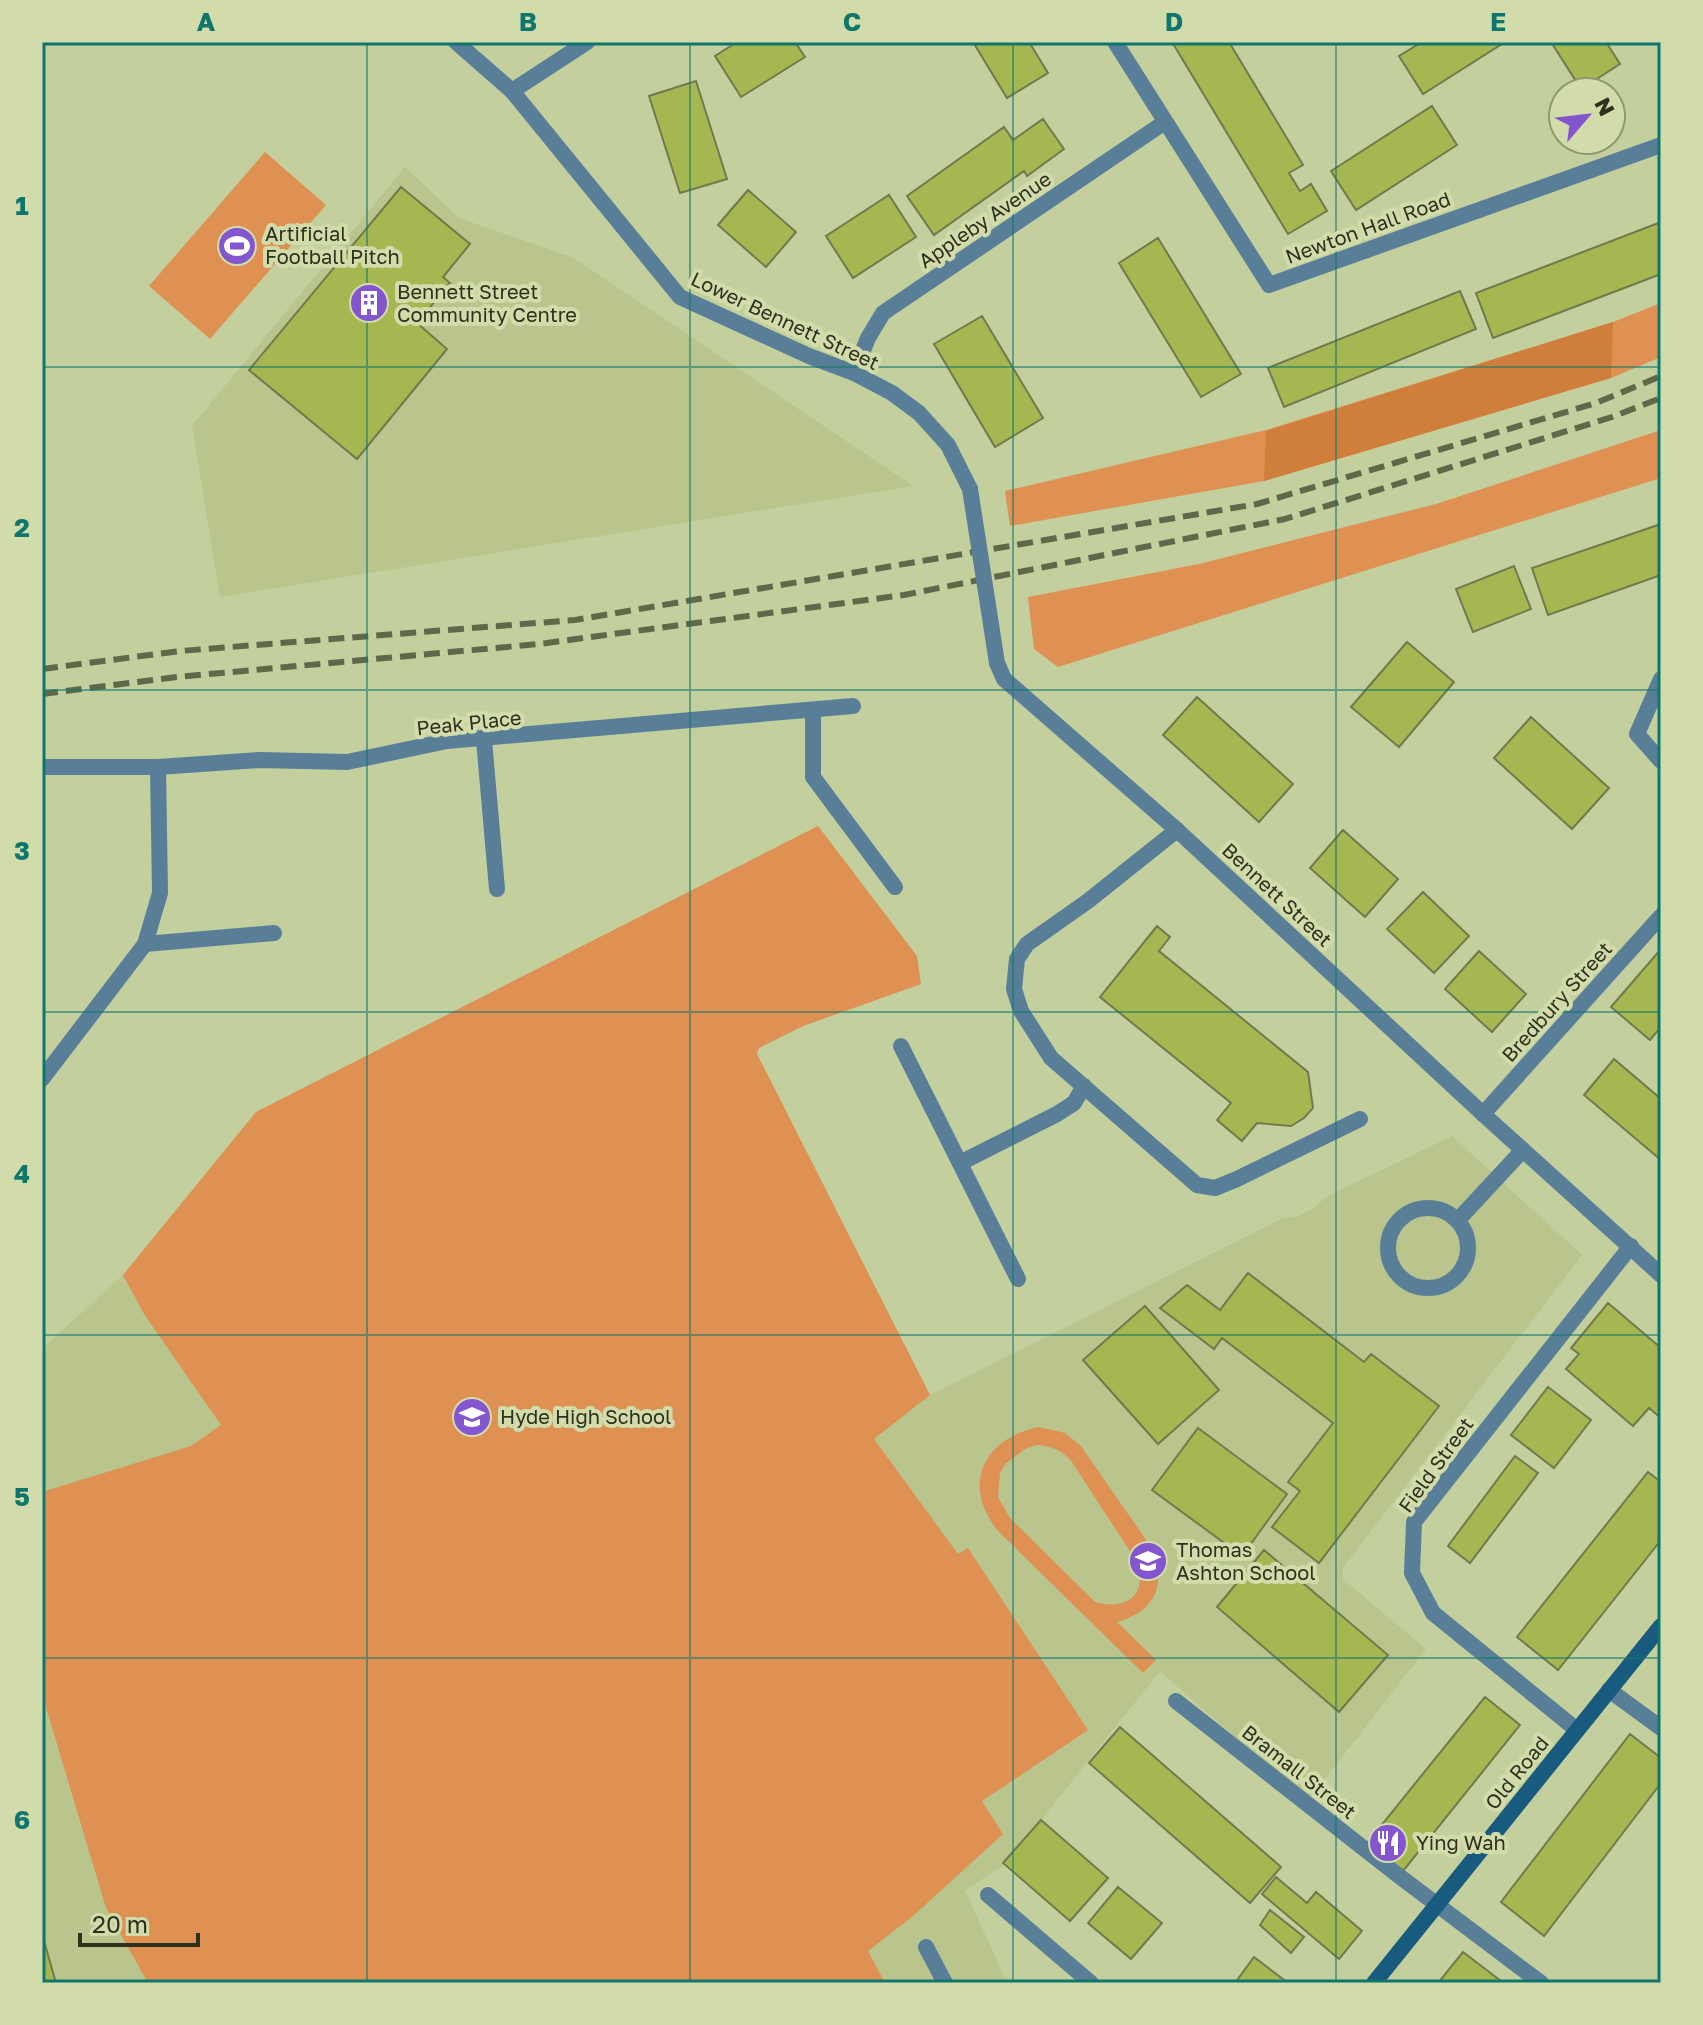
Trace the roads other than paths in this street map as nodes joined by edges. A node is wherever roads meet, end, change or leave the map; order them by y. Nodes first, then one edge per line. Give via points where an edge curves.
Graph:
1 (456, 42) edge
2 (587, 42) edge
3 (1115, 42) edge
4 (512, 91) junction
5 (1165, 122) junction
6 (1661, 145) edge
7 (854, 373) junction
8 (970, 489) joint
9 (1661, 679) edge
10 (853, 706) dead end
11 (813, 711) junction
12 (484, 740) junction
13 (1661, 761) edge
14 (42, 767) edge
15 (158, 767) junction
16 (1177, 830) junction
17 (895, 887) dead end
18 (497, 889) dead end
19 (1661, 916) edge
20 (274, 933) dead end
21 (145, 944) junction
22 (901, 1046) dead end
23 (42, 1079) edge
24 (1084, 1086) junction
25 (1483, 1114) junction
26 (1360, 1119) dead end
27 (1523, 1150) junction
28 (960, 1163) junction
29 (1457, 1221) junction
30 (1631, 1246) junction
31 (1661, 1275) edge
32 (1018, 1279) dead end
33 (1661, 1626) edge
34 (1609, 1690) junction
35 (1176, 1701) dead end
36 (1661, 1728) edge
37 (1577, 1730) junction
38 (988, 1895) dead end
39 (1436, 1904) junction
40 (926, 1947) dead end
41 (945, 1983) edge
42 (1091, 1983) edge
43 (1374, 1983) edge
44 (1541, 1983) edge

1 - 4 street, Lower Bennett Street
2 - 4 street
3 - 5 street, Newton Hall Road
4 - 7 street, Lower Bennett Street via 680,297
5 - 6 street, Newton Hall Road via 1269,285
5 - 7 street, Appleby Avenue via 883,313
7 - 8 street, Lower Bennett Street via 919,413 948,445
8 - 16 street, Bennett Street, bridge via 997,663 1004,679
9 - 13 street via 1637,734
10 - 11 street, Peak Place
11 - 12 street, Peak Place
11 - 17 street via 813,777
12 - 15 street, Peak Place via 447,741 347,762 259,760
12 - 18 street
14 - 15 street, Peak Place
15 - 21 street via 160,893
16 - 24 street via 1027,944 1017,959 1014,989 1021,1011 1051,1058
16 - 25 street, Bennett Street
19 - 25 street, Bredbury Street
20 - 21 street
21 - 23 street
22 - 28 street
24 - 26 street via 1206,1188 1237,1179
24 - 28 street via 1074,1103 1057,1114
25 - 27 street, Bennett Street
27 - 29 street
27 - 30 street, Bennett Street
28 - 32 street
29 - 29 street via 1468,1256 1455,1278 1432,1288 1397,1274 1389,1243 1403,1217 1430,1209
30 - 31 street, Bennett Street
30 - 37 street, Field Street via 1414,1522 1412,1573 1433,1613
33 - 34 main road, Old Road
34 - 36 street
34 - 37 main road, Old Road
35 - 39 street, Bramall Street
37 - 39 main road, Old Road
38 - 42 street
39 - 43 main road, Old Road
39 - 44 street, Bramall Street
40 - 41 street

